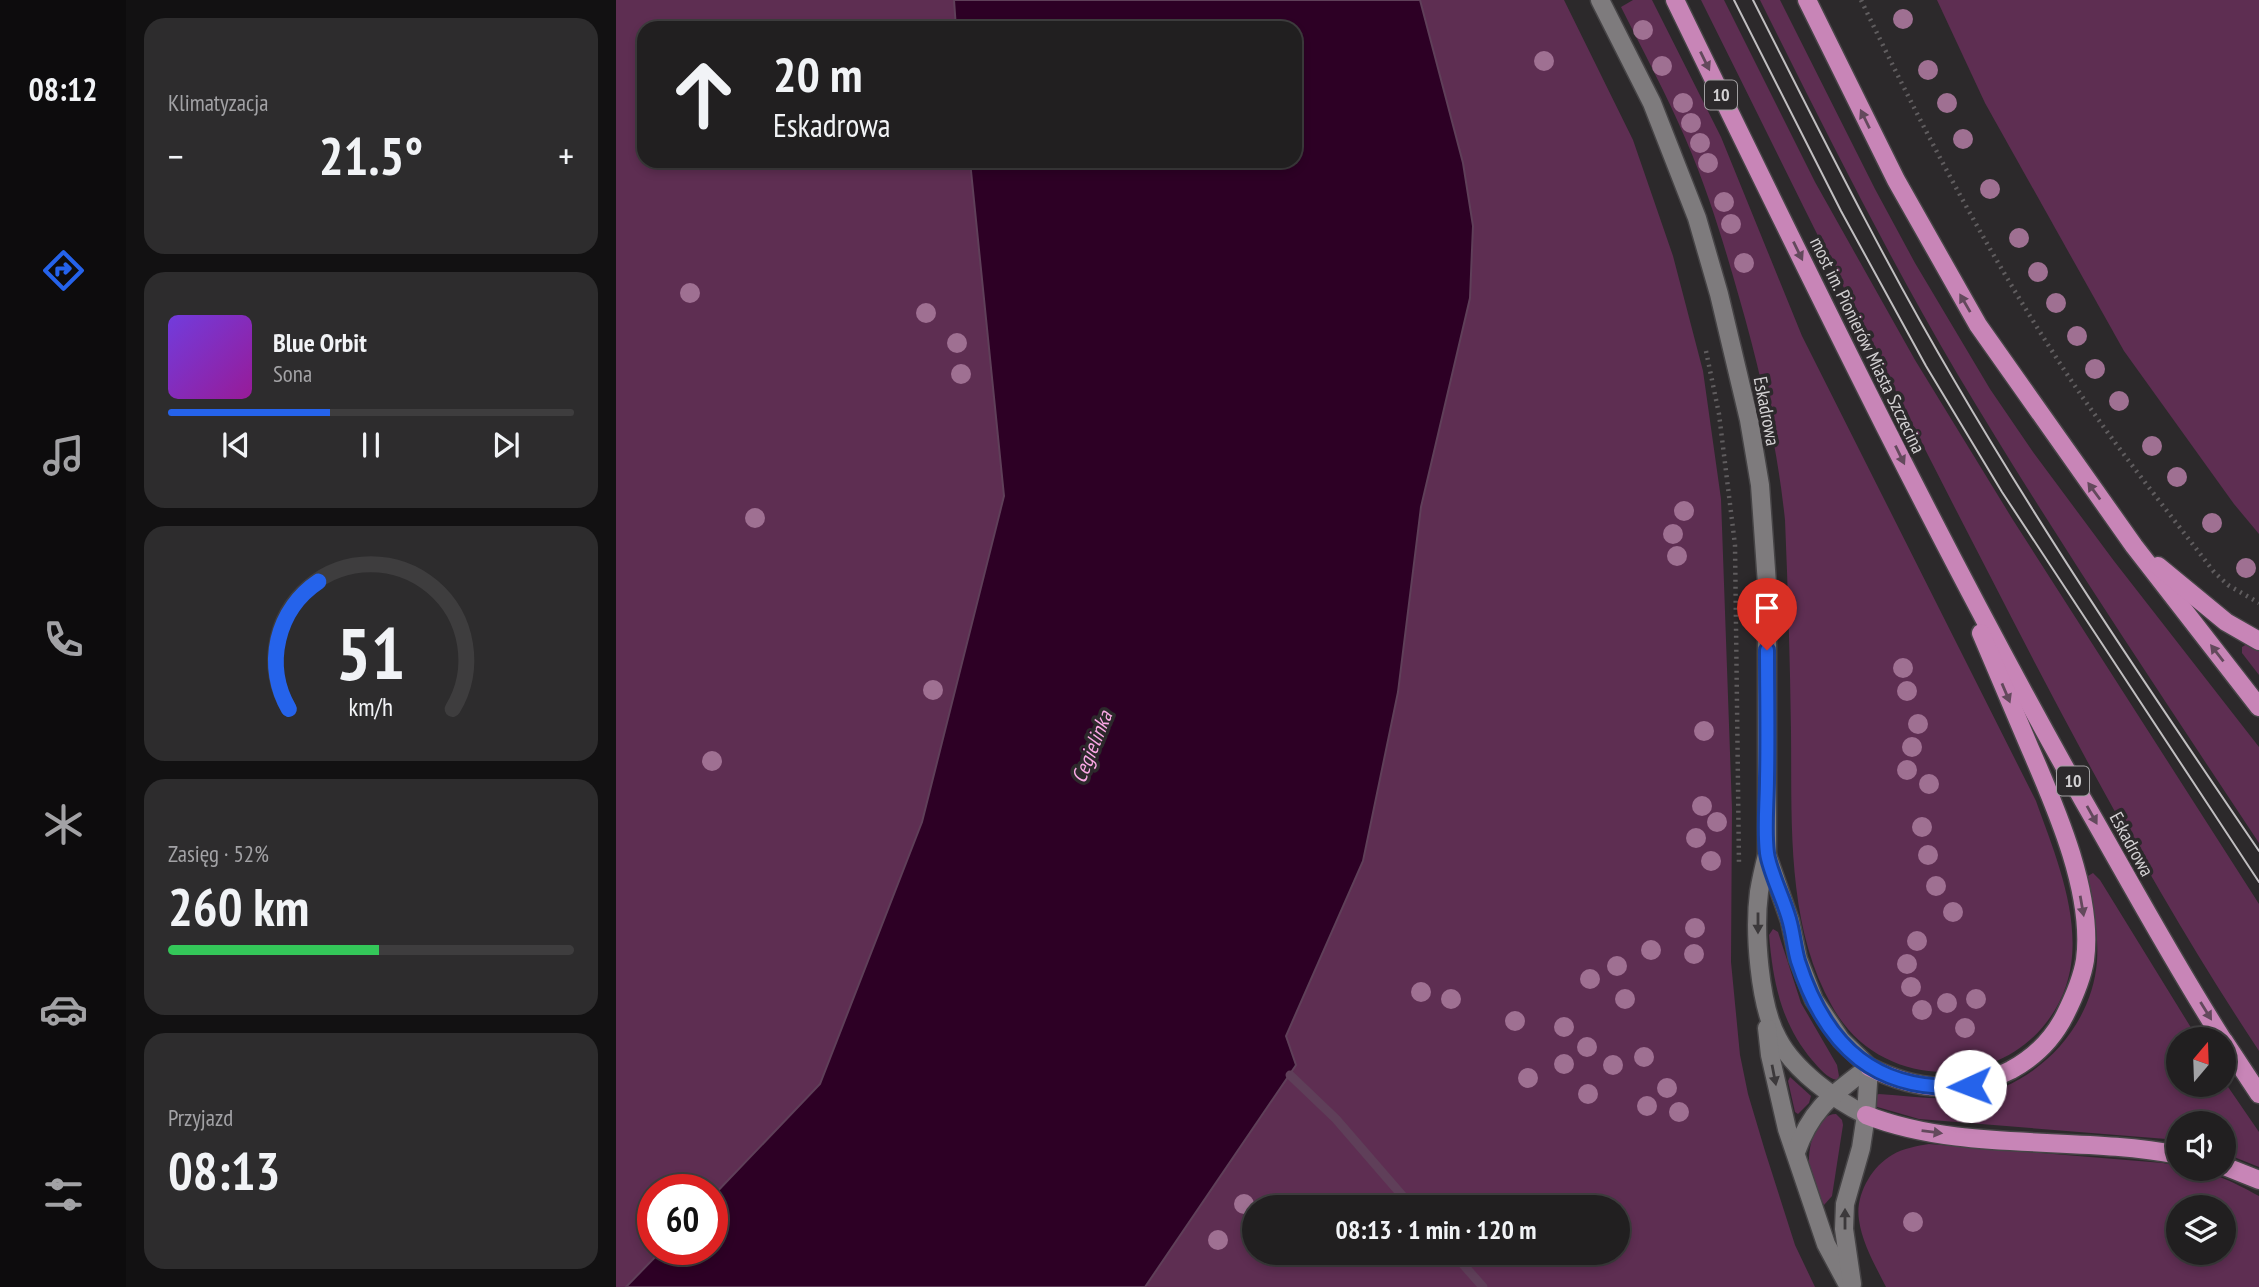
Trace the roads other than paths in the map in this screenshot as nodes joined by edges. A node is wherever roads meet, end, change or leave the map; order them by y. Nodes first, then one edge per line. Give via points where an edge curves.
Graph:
1 (1600, 0) edge
2 (1675, 0) edge
3 (1807, 0) edge
4 (1931, 518) junction
5 (2134, 546) junction
6 (2259, 640) edge
7 (2259, 707) edge
8 (1767, 855) junction
9 (1765, 1007) junction
10 (2216, 1027) edge
11 (2236, 1059) edge
12 (1868, 1067) junction
13 (2259, 1094) edge
14 (1833, 1095) junction
15 (1866, 1115) junction
16 (1796, 1152) junction
17 (2166, 1153) edge
18 (2236, 1171) edge
19 (2259, 1180) edge
20 (1851, 1287) edge

1 - 8 street, Eskadrowa via 1652,103 1697,218 1749,420 1760,485 1766,584
2 -> 4 main road, most im. Pionierów Miasta Szczecina / 10
5 -> 3 main road via 1978,325 1896,180
4 -> 10 main road, Eskadrowa / 10 via 2159,935
4 -> 12 main road via 2069,843 2086,925 2085,960 2076,995 2047,1043 2008,1071 1970,1086 1944,1088 1915,1085
5 - 6 main road via 2226,622
7 -> 5 main road
8 -> 9 street, Eskadrowa via 1758,923
8 - 12 street, Eskadrowa via 1814,1000 1840,1040
9 - 14 street, Eskadrowa via 1778,1040
9 -> 16 street, Eskadrowa via 1778,1096
11 - 13 main road, Eskadrowa / 10
12 - 14 street
12 - 15 street, Eskadrowa
14 - 15 street, Eskadrowa
14 - 16 street via 1811,1118
15 -> 17 main road via 1931,1132
20 -> 15 street, Eskadrowa via 1845,1204
16 - 20 street, Eskadrowa via 1826,1244
18 - 19 main road

